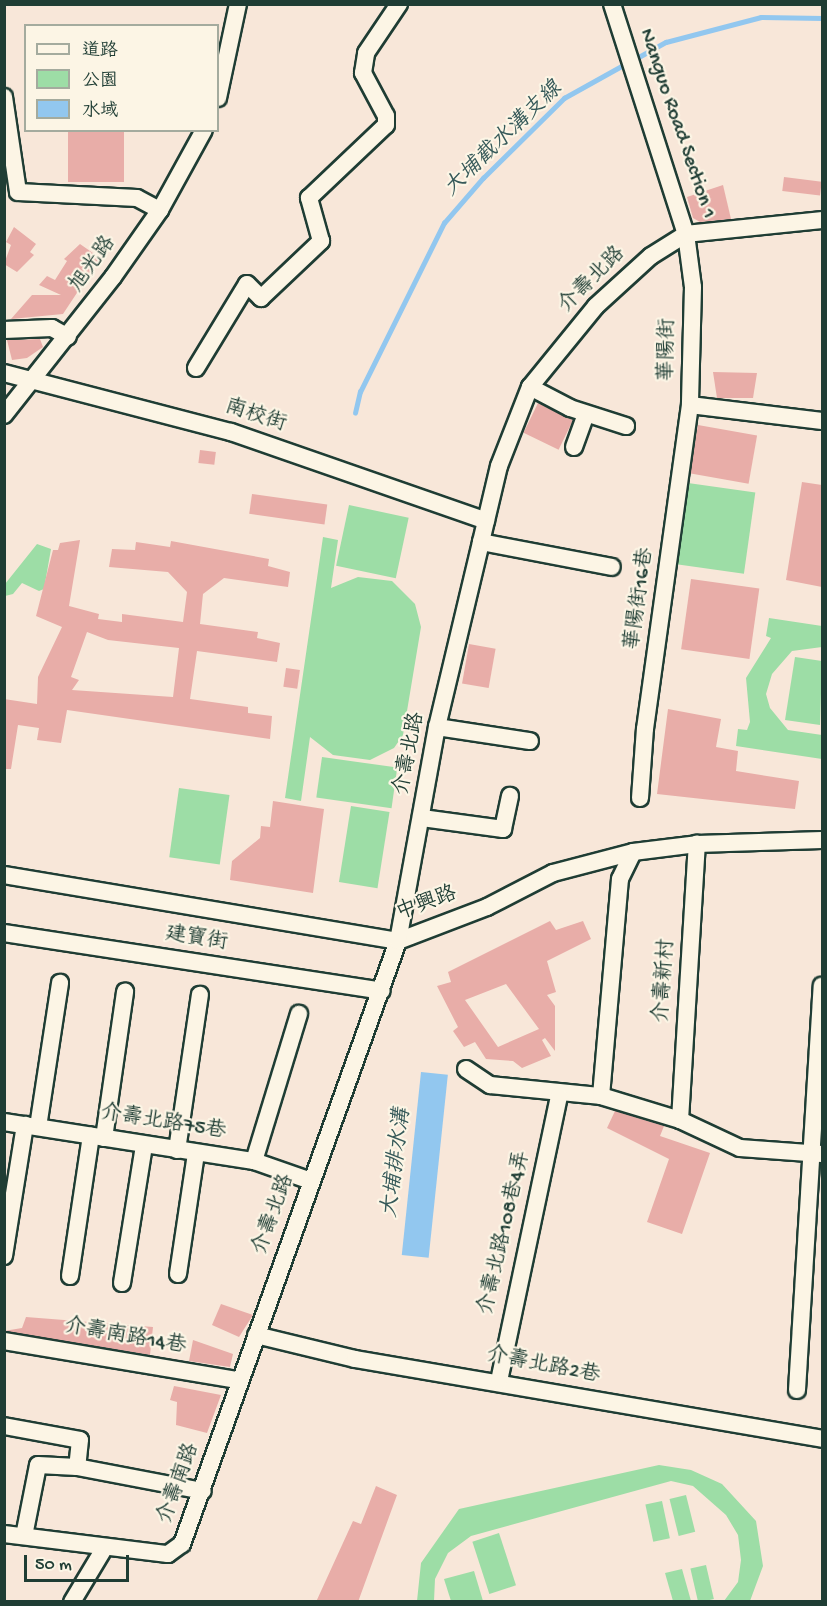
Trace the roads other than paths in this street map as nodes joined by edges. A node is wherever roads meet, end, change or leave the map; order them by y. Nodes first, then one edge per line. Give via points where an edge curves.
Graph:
1 (238, 4) edge
2 (399, 4) edge
3 (612, 4) edge
4 (219, 93) edge
5 (4, 97) edge
6 (203, 132) edge
7 (160, 210) junction
8 (822, 220) edge
9 (686, 234) junction
10 (4, 330) edge
11 (68, 337) junction
12 (196, 368) dead end
13 (4, 373) edge
14 (35, 382) junction
15 (530, 387) junction
16 (690, 405) junction
17 (586, 414) junction
18 (4, 415) edge
19 (822, 420) edge
20 (626, 426) dead end
21 (574, 447) dead end
22 (486, 521) junction
23 (480, 542) junction
24 (612, 567) dead end
25 (437, 727) junction
26 (530, 741) dead end
27 (510, 795) dead end
28 (640, 798) dead end
29 (422, 818) junction
30 (822, 840) edge
31 (697, 844) junction
32 (633, 852) junction
33 (4, 875) edge
34 (4, 933) edge
35 (398, 941) junction
36 (60, 983) dead end
37 (822, 986) edge
38 (382, 991) junction
39 (125, 992) dead end
40 (200, 995) dead end
41 (300, 1014) dead end
42 (466, 1069) dead end
43 (559, 1096) junction
44 (601, 1096) junction
45 (680, 1120) junction
46 (4, 1122) edge
47 (32, 1126) junction
48 (98, 1137) junction
49 (144, 1145) junction
50 (177, 1149) junction
51 (196, 1153) junction
52 (817, 1154) edge
53 (255, 1161) junction
54 (311, 1181) junction
55 (4, 1256) edge
56 (178, 1274) dead end
57 (70, 1276) dead end
58 (122, 1283) dead end
59 (256, 1335) junction
60 (4, 1341) edge
61 (238, 1380) junction
62 (500, 1381) junction
63 (797, 1390) dead end
64 (4, 1426) edge
65 (822, 1439) edge
66 (77, 1467) junction
67 (203, 1491) junction
68 (4, 1534) edge
69 (24, 1536) junction
70 (105, 1548) junction
71 (72, 1602) edge

1 - 4 street
2 - 12 street via 366,53 363,73 386,116 386,125 309,198 321,241 261,298 247,284
3 - 9 street, Nanguo Road Section 1
5 - 7 street via 18,192 137,198
6 - 7 street, 旭光路
7 - 11 street, 旭光路
8 - 9 street, Nanguo Road Section 1
9 - 15 street, 介壽北路 via 651,256 596,306
9 - 16 street, 華陽街 via 693,287
10 - 11 street via 52,328
11 - 14 street, 旭光路
13 - 14 street, 南校街
14 - 18 street, 旭光路
14 - 22 street, 南校街 via 231,432
15 - 17 street
15 - 22 street, 介壽北路 via 499,466
16 - 19 street, 華陽街
16 - 28 street, 華陽街16巷 via 645,729
17 - 20 street
17 - 21 street
22 - 23 street, 介壽北路
23 - 24 street
23 - 25 street, 介壽北路
25 - 26 street
25 - 29 street, 介壽北路
27 - 29 street via 503,829
29 - 35 street, 介壽北路
30 - 31 street, 中興路
31 - 32 street, 中興路
31 - 45 street, 介壽新村
32 - 35 street, 中興路 via 553,873 487,907
32 - 44 street via 620,879
33 - 35 street, 中興路
34 - 38 street, 建寶街
35 - 38 street, 介壽北路
36 - 47 street
37 - 52 street
38 - 54 street, 介壽北路
39 - 48 street
40 - 50 street
41 - 53 street
42 - 43 street via 490,1085
43 - 44 street
43 - 62 street, 介壽北路108巷4弄
44 - 45 street
45 - 52 street via 740,1148
46 - 47 street, 介壽北路75巷
47 - 48 street, 介壽北路75巷
47 - 55 street
48 - 49 street, 介壽北路75巷
48 - 57 street
49 - 50 street, 介壽北路75巷
49 - 58 street
50 - 51 street, 介壽北路75巷
51 - 53 street, 介壽北路75巷
51 - 56 street
52 - 63 street
53 - 54 street, 介壽北路75巷
54 - 59 street, 介壽北路
59 - 61 street, 介壽南路
59 - 62 street, 介壽北路2巷 via 355,1359
60 - 61 street, 介壽南路14巷
61 - 67 street, 介壽南路
62 - 65 street, 介壽北路2巷
64 - 66 street via 80,1440
66 - 67 street
66 - 69 street via 38,1465
67 - 70 street, 介壽南路 via 182,1544 168,1554
68 - 69 street, 介壽南路
69 - 70 street, 介壽南路
70 - 71 street

